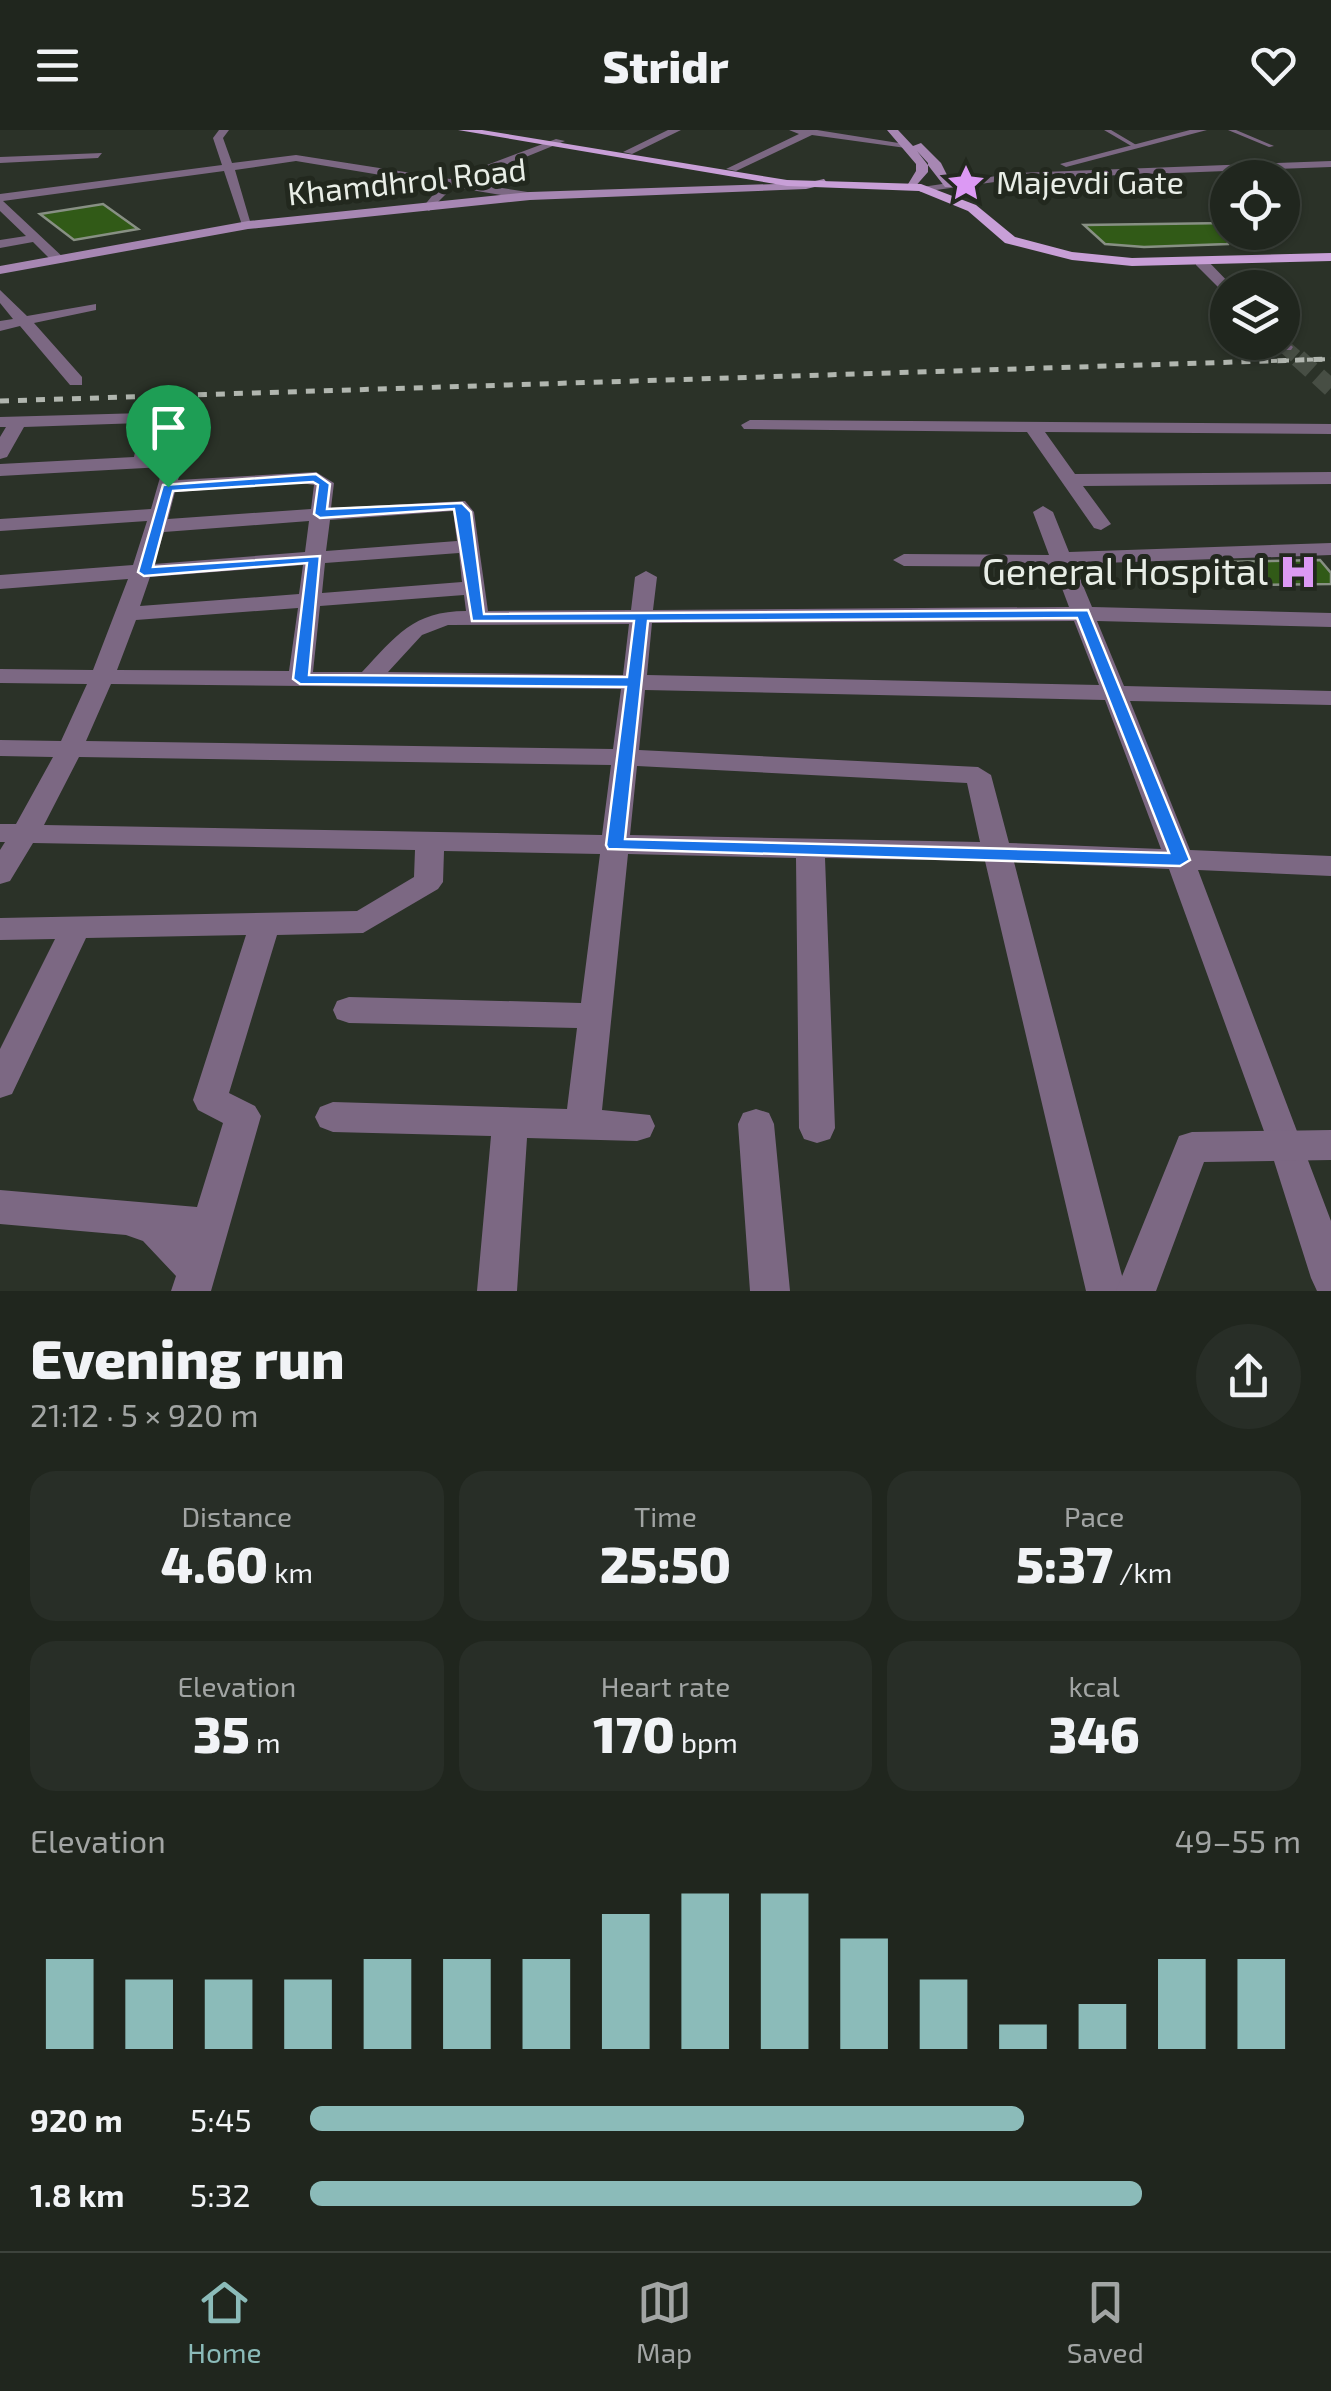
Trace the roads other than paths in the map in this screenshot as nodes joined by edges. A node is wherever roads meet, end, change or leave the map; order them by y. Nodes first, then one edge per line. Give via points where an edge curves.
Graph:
1 (224, 130) edge
2 (463, 130) edge
3 (492, 130) edge
4 (676, 130) edge
5 (794, 130) edge
6 (892, 130) edge
7 (904, 130) edge
8 (1106, 130) edge
9 (1202, 130) edge
10 (1231, 130) edge
11 (810, 131) edge
12 (555, 142) junction
13 (906, 145) junction
14 (1135, 146) junction
15 (1271, 146) dead end
16 (224, 152) junction
17 (628, 152) junction
18 (98, 155) dead end
19 (204, 155) dead end
20 (0, 160) edge
21 (1331, 164) edge
22 (105, 168) dead end
23 (231, 169) junction
24 (732, 169) junction
25 (88, 170) dead end
26 (1017, 176) junction
27 (824, 182) junction
28 (451, 183) junction
29 (943, 185) junction
30 (806, 186) junction
31 (914, 186) junction
32 (530, 196) junction
33 (0, 201) edge
34 (429, 207) junction
35 (248, 225) junction
36 (36, 238) junction
37 (0, 244) edge
38 (1331, 254) edge
39 (58, 260) junction
40 (1201, 262) junction
41 (0, 270) edge
42 (1210, 271) edge
43 (0, 294) edge
44 (91, 308) dead end
45 (24, 321) junction
46 (0, 326) edge
47 (76, 380) dead end
48 (9, 422) edge
49 (750, 425) dead end
50 (1032, 427) junction
51 (1331, 429) edge
52 (0, 453) edge
53 (142, 462) junction
54 (0, 470) edge
55 (1331, 478) edge
56 (1070, 480) junction
57 (168, 487) junction
58 (1043, 512) dead end
59 (320, 514) junction
60 (158, 520) junction
61 (0, 524) edge
62 (1101, 524) dead end
63 (468, 546) junction
64 (1330, 551) edge
65 (315, 558) junction
66 (904, 560) dead end
67 (1060, 561) junction
68 (144, 572) junction
69 (646, 576) dead end
70 (0, 582) edge
71 (474, 588) junction
72 (310, 600) junction
73 (127, 614) junction
74 (1083, 614) junction
75 (642, 617) junction
76 (478, 618) junction
77 (1331, 620) edge
78 (0, 676) edge
79 (102, 678) junction
80 (300, 679) junction
81 (368, 680) junction
82 (634, 682) junction
83 (1118, 693) junction
84 (1331, 698) edge
85 (0, 748) edge
86 (73, 749) junction
87 (626, 757) junction
88 (13, 833) edge
89 (430, 842) junction
90 (615, 845) junction
91 (810, 849) junction
92 (998, 852) junction
93 (1180, 860) junction
94 (1331, 866) edge
95 (0, 874) edge
96 (265, 924) junction
97 (76, 928) junction
98 (0, 929) edge
99 (349, 1010) dead end
100 (595, 1016) junction
101 (0, 1084) edge
102 (334, 1117) dead end
103 (510, 1122) junction
104 (583, 1124) junction
105 (756, 1124) dead end
106 (637, 1126) dead end
107 (817, 1128) dead end
108 (1331, 1144) edge
109 (1287, 1145) junction
110 (0, 1208) edge
111 (120, 1217) junction
112 (210, 1225) junction
113 (1331, 1278) edge
114 (194, 1281) edge
115 (497, 1291) edge
116 (770, 1291) edge
117 (1106, 1291) edge
118 (1136, 1291) edge

1 - 16 street via 218,138
2 - 12 main road
3 - 12 main road
4 - 17 street
5 - 11 street
6 - 13 main road
7 - 29 main road via 937,165
8 - 14 lane
9 - 14 street
10 - 15 lane
11 - 13 street
11 - 24 street
12 - 17 main road
12 - 28 street
12 - 30 main road
13 - 31 main road via 924,168
14 - 26 street
16 - 19 street
16 - 23 street
17 - 24 main road
18 - 20 street via 22,166
21 - 26 street
22 - 25 street
23 - 28 street via 296,158
23 - 33 street
23 - 35 street
24 - 27 main road
26 - 29 street
27 - 30 main road, Khamdhrol Road
27 - 31 main road
28 - 32 street
28 - 34 street
29 - 31 main road
29 - 38 main road via 980,202 1022,237 1080,252 1175,258
30 - 31 main road
30 - 32 main road, Khamdhrol Road
31 - 40 main road via 955,198 1010,240 1032,248 1100,260
32 - 34 main road, Khamdhrol Road
33 - 36 street
34 - 35 main road, Khamdhrol Road
35 - 39 main road, Khamdhrol Road
36 - 37 street
36 - 39 street
38 - 40 main road
39 - 41 main road, Khamdhrol Road
40 - 42 street
43 - 45 street
44 - 45 street
45 - 46 street
45 - 47 street
48 - 52 street
48 - 53 street via 144,418 150,421
49 - 50 street
50 - 51 street
50 - 56 street
53 - 54 street
53 - 57 street via 170,462
55 - 56 street
56 - 62 street
57 - 59 street via 316,478 324,484
57 - 60 street
58 - 67 street
59 - 60 street
59 - 63 street via 458,505
59 - 65 street
60 - 61 street
60 - 68 street
63 - 65 street
63 - 71 street
64 - 67 street
65 - 68 street
65 - 72 street
66 - 67 street
67 - 74 street
68 - 70 street
68 - 73 street
69 - 75 street
71 - 72 street
71 - 76 street
72 - 73 street
72 - 80 street
73 - 79 street
74 - 75 street
74 - 77 street
74 - 83 street
75 - 76 street
75 - 82 street
76 - 81 street via 429,622 414,630
78 - 79 street
79 - 80 street
79 - 86 street
80 - 81 street
81 - 82 street
82 - 83 street
82 - 87 street
83 - 84 street
83 - 93 street
85 - 86 street
86 - 87 street
86 - 88 street
87 - 90 street
87 - 92 street via 978,774
88 - 89 street
88 - 95 street
89 - 90 street
89 - 96 street via 428,882 364,922
90 - 91 street
90 - 100 street
91 - 92 street
91 - 107 street
92 - 93 street
92 - 117 street
93 - 94 street
93 - 109 street
96 - 97 street
96 - 112 street via 210,1100 243,1116
97 - 98 street
97 - 101 street
99 - 100 street
100 - 104 street
102 - 103 street
103 - 104 street
103 - 115 street
104 - 106 street
105 - 116 street
108 - 109 street
109 - 113 street
109 - 118 street via 1192,1147
110 - 111 street
111 - 112 street
111 - 114 street via 156,1228
112 - 114 street

